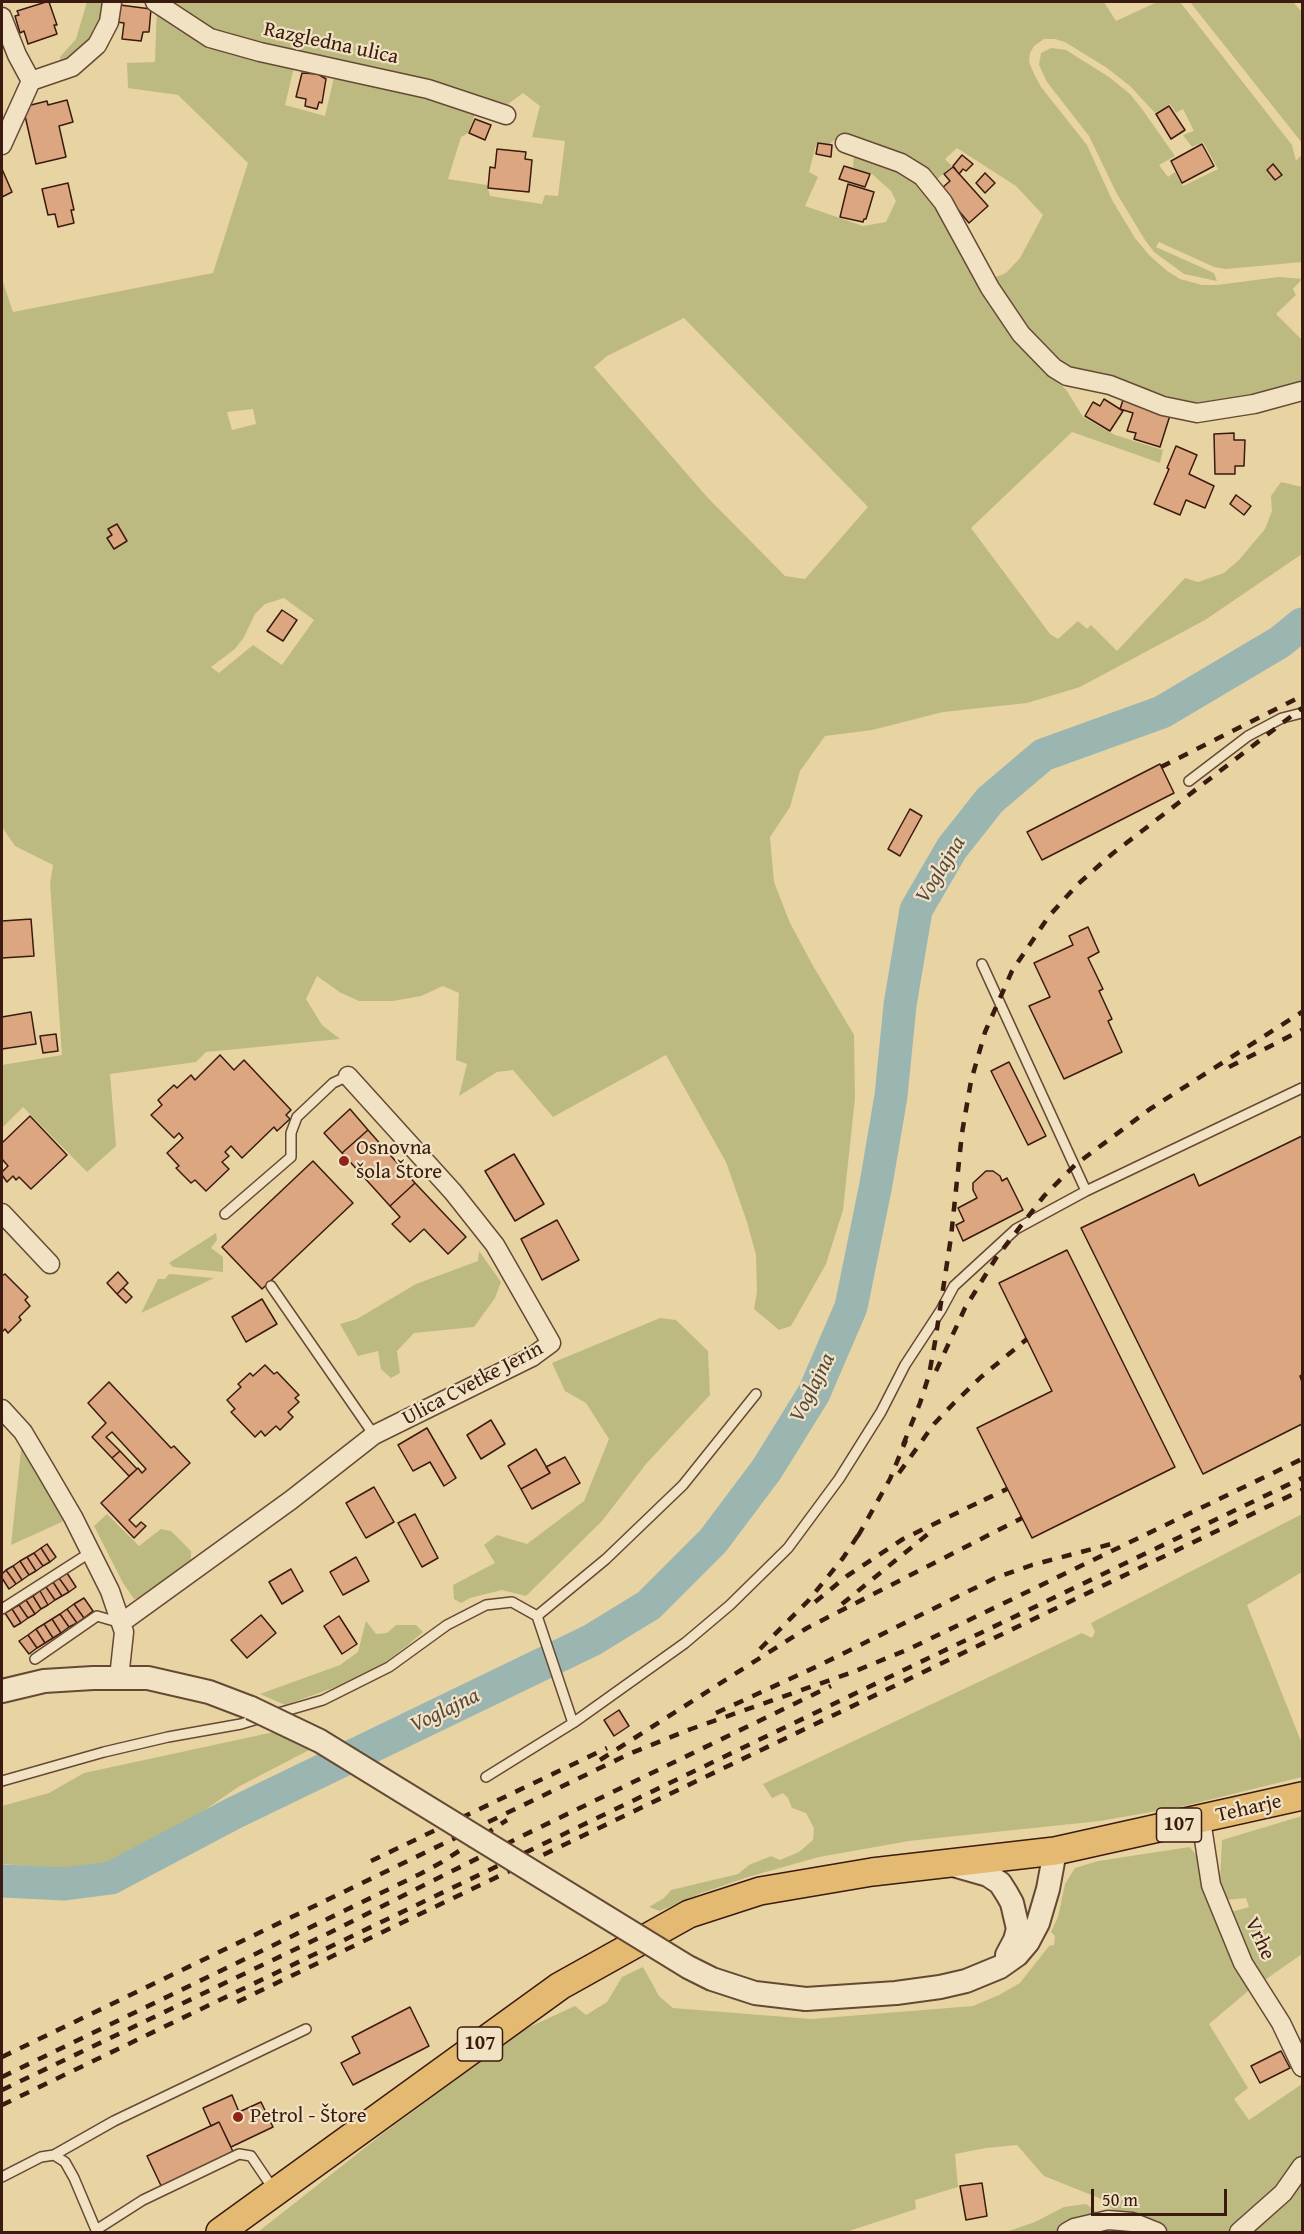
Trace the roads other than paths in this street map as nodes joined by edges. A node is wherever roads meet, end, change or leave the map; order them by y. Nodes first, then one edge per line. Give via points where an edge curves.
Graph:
1 (112, 2) edge
2 (155, 2) edge
3 (2, 17) edge
4 (31, 81) junction
5 (506, 115) dead end
6 (845, 143) dead end
7 (2, 146) edge
8 (1302, 391) edge
9 (1302, 713) edge
10 (1189, 781) dead end
11 (982, 964) dead end
12 (348, 1076) joint
13 (1302, 1088) edge
14 (1086, 1191) junction
15 (2, 1213) edge
16 (225, 1214) dead end
17 (50, 1264) dead end
18 (271, 1286) dead end
19 (756, 1394) dead end
20 (2, 1409) edge
21 (374, 1435) junction
22 (91, 1552) junction
23 (2, 1608) edge
24 (537, 1616) junction
25 (121, 1623) junction
26 (35, 1659) dead end
27 (119, 1678) junction
28 (2, 1691) edge
29 (573, 1723) junction
30 (486, 1777) dead end
31 (2, 1781) edge
32 (1302, 1796) edge
33 (1201, 1820) junction
34 (1055, 1851) junction
35 (946, 1863) junction
36 (993, 1970) junction
37 (306, 2029) dead end
38 (1302, 2067) edge
39 (54, 2154) junction
40 (1302, 2166) edge
41 (2, 2177) edge
42 (276, 2192) junction
43 (97, 2231) edge
44 (220, 2232) edge
45 (1067, 2232) edge
46 (1156, 2232) edge
47 (1239, 2232) edge

1 - 4 street via 109,22 97,45 72,67
2 - 5 street, Razgledna ulica via 210,38 428,89
3 - 4 street
4 - 7 street
6 - 8 street via 901,163 922,176 943,202 990,288 1021,334 1067,376 1110,385 1163,406 1197,413
9 - 10 lane via 1282,718 1248,736
11 - 14 lane
12 - 16 lane via 333,1083 297,1117 291,1134 291,1157
12 - 21 street, Ulica Cvetke Jerin via 453,1192 495,1245 551,1343
13 - 14 lane
14 - 29 lane via 1016,1229 954,1286 904,1365 881,1412 788,1548 686,1643
15 - 17 street
18 - 21 lane
19 - 24 lane via 683,1485 606,1559
20 - 22 street via 22,1432
21 - 25 street, Ulica Cvetke Jerin
22 - 23 lane
22 - 25 street
24 - 29 lane
24 - 31 lane via 512,1602 486,1605 447,1625 389,1667 323,1700 241,1724 168,1737
25 - 26 lane via 97,1616
25 - 27 street via 124,1632
27 - 28 street via 44,1681
27 - 36 street, bridge via 148,1678 209,1692 251,1707 320,1741 712,1979 755,1993 807,1999 940,1987
29 - 30 lane
32 - 33 main road, Teharje / 107
33 - 34 main road, Teharje / 107
33 - 38 street, Vrhe via 1211,1885 1244,1963 1281,2023
34 - 35 main road, 107
34 - 36 street via 1048,1889 1033,1933 1017,1955
35 - 36 street via 988,1875 1000,1883 1012,1903 1018,1929 1015,1940 1003,1962
35 - 42 main road, 107 via 760,1891 689,1914 560,1986
37 - 39 lane
39 - 41 lane
39 - 43 lane via 65,2162
40 - 47 street via 1283,2193
42 - 43 lane via 251,2156 239,2154 143,2200
42 - 44 main road, 107
45 - 46 street via 1108,2220 1132,2222

